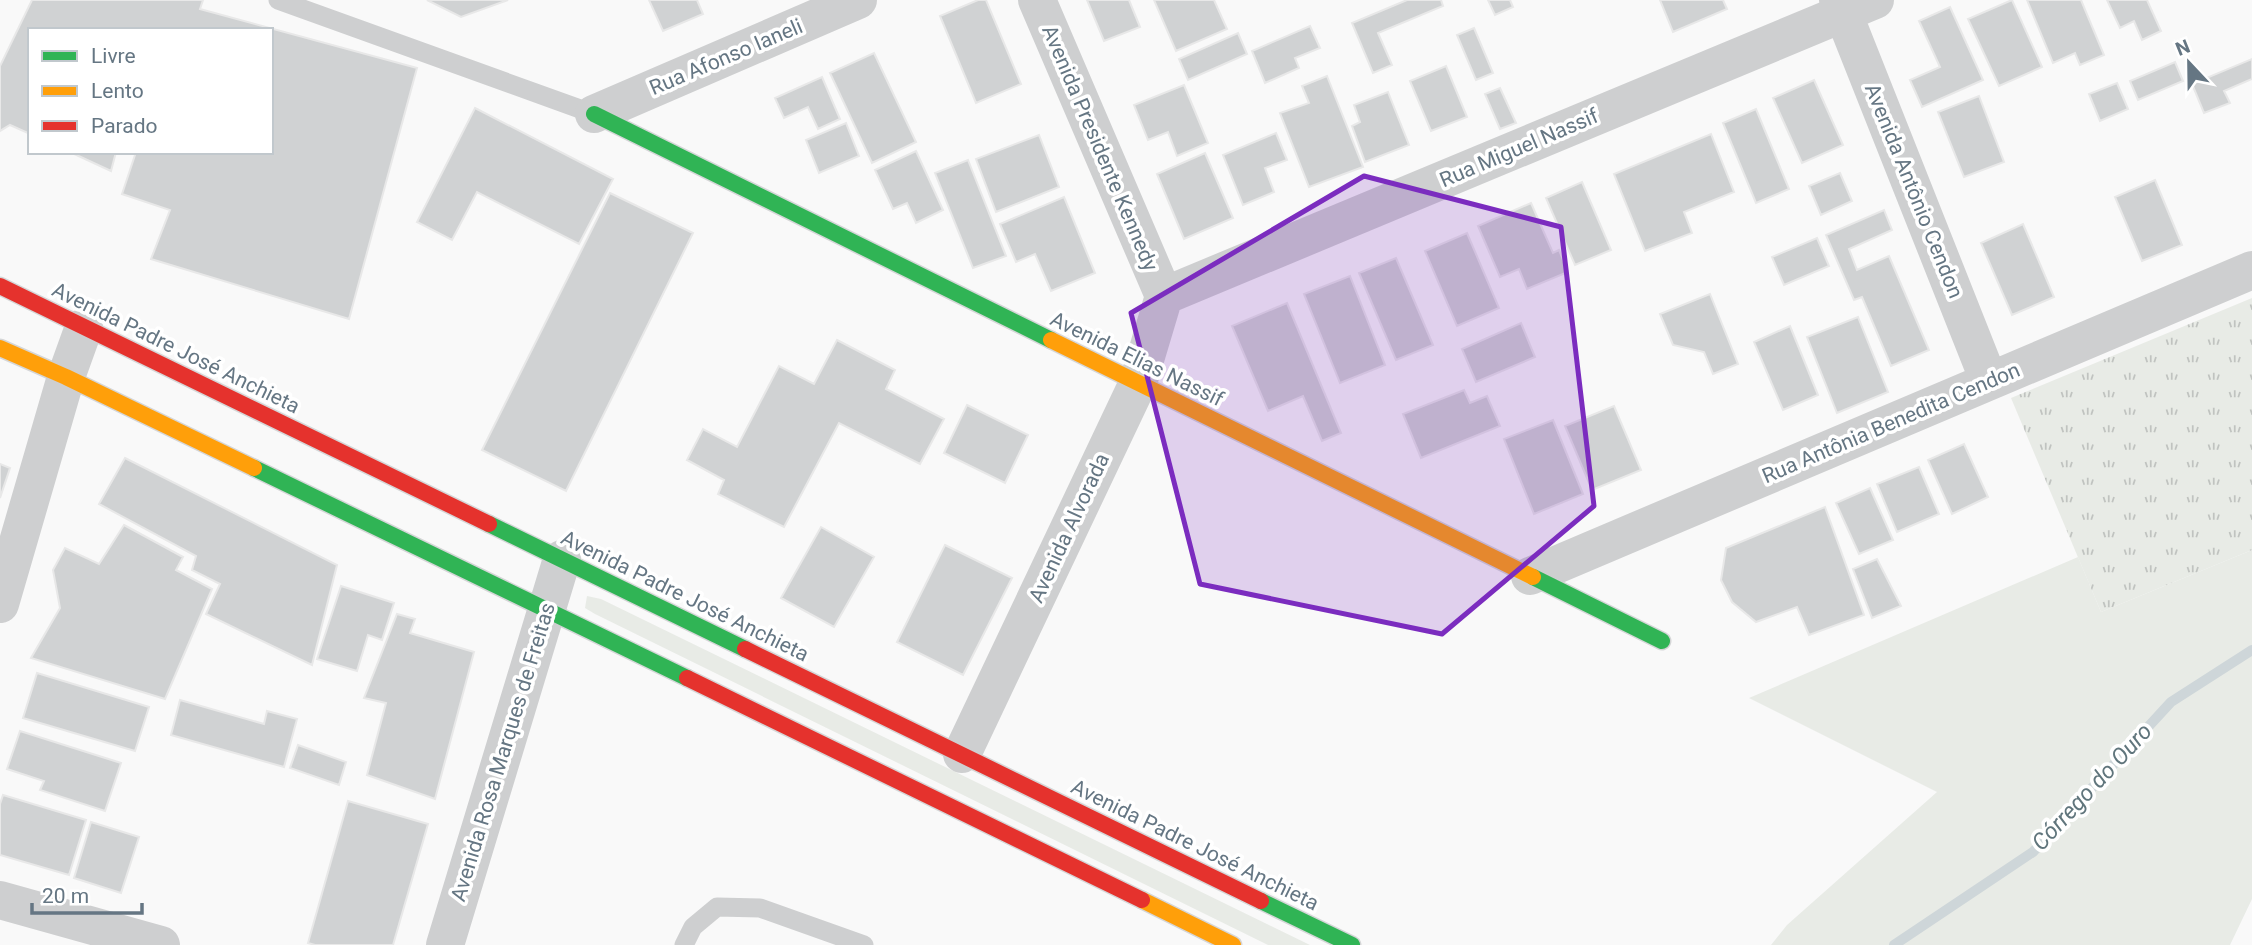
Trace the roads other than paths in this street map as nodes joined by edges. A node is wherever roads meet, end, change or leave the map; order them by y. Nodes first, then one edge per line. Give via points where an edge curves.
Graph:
1 (278, 0) edge
2 (858, 0) edge
3 (1037, 0) edge
4 (1852, 4) edge
5 (594, 114) junction
6 (2252, 270) edge
7 (0, 286) edge
8 (1164, 296) junction
9 (84, 327) junction
10 (0, 348) edge
11 (66, 377) junction
12 (1989, 381) junction
13 (1138, 383) junction
14 (562, 559) junction
15 (1530, 576) junction
16 (0, 604) edge
17 (545, 609) junction
18 (1662, 641) dead end
19 (962, 754) junction
20 (0, 900) edge
21 (161, 945) edge
22 (446, 945) edge
23 (684, 945) edge
24 (864, 945) edge
25 (1233, 945) edge
26 (1352, 945) edge

1 - 5 lane
2 - 5 street, Rua Afonso Ianeli
3 - 8 street, Avenida Presidente Kennedy
4 - 8 street, Rua Miguel Nassif
4 - 12 street, Avenida Antônio Cendon
5 - 13 main road, Avenida Elias Nassif
6 - 12 street, Rua Antônia Benedita Cendon
7 - 9 main road, Avenida Padre José Anchieta
8 - 13 street, Avenida Alvorada
9 - 11 street
9 - 14 main road, Avenida Padre José Anchieta
10 - 11 main road
11 - 16 street
11 - 17 main road
12 - 15 street, Rua Antônia Benedita Cendon
13 - 15 main road, Avenida Elias Nassif
13 - 19 street, Avenida Alvorada
14 - 17 street, Avenida Rosa Marques de Freitas
14 - 19 main road, Avenida Padre José Anchieta
15 - 18 main road, Avenida Elias Nassif
17 - 22 street, Avenida Rosa Marques de Freitas
17 - 25 main road
19 - 26 main road, Avenida Padre José Anchieta
20 - 21 street
23 - 24 lane via 693,927 717,907 760,908

